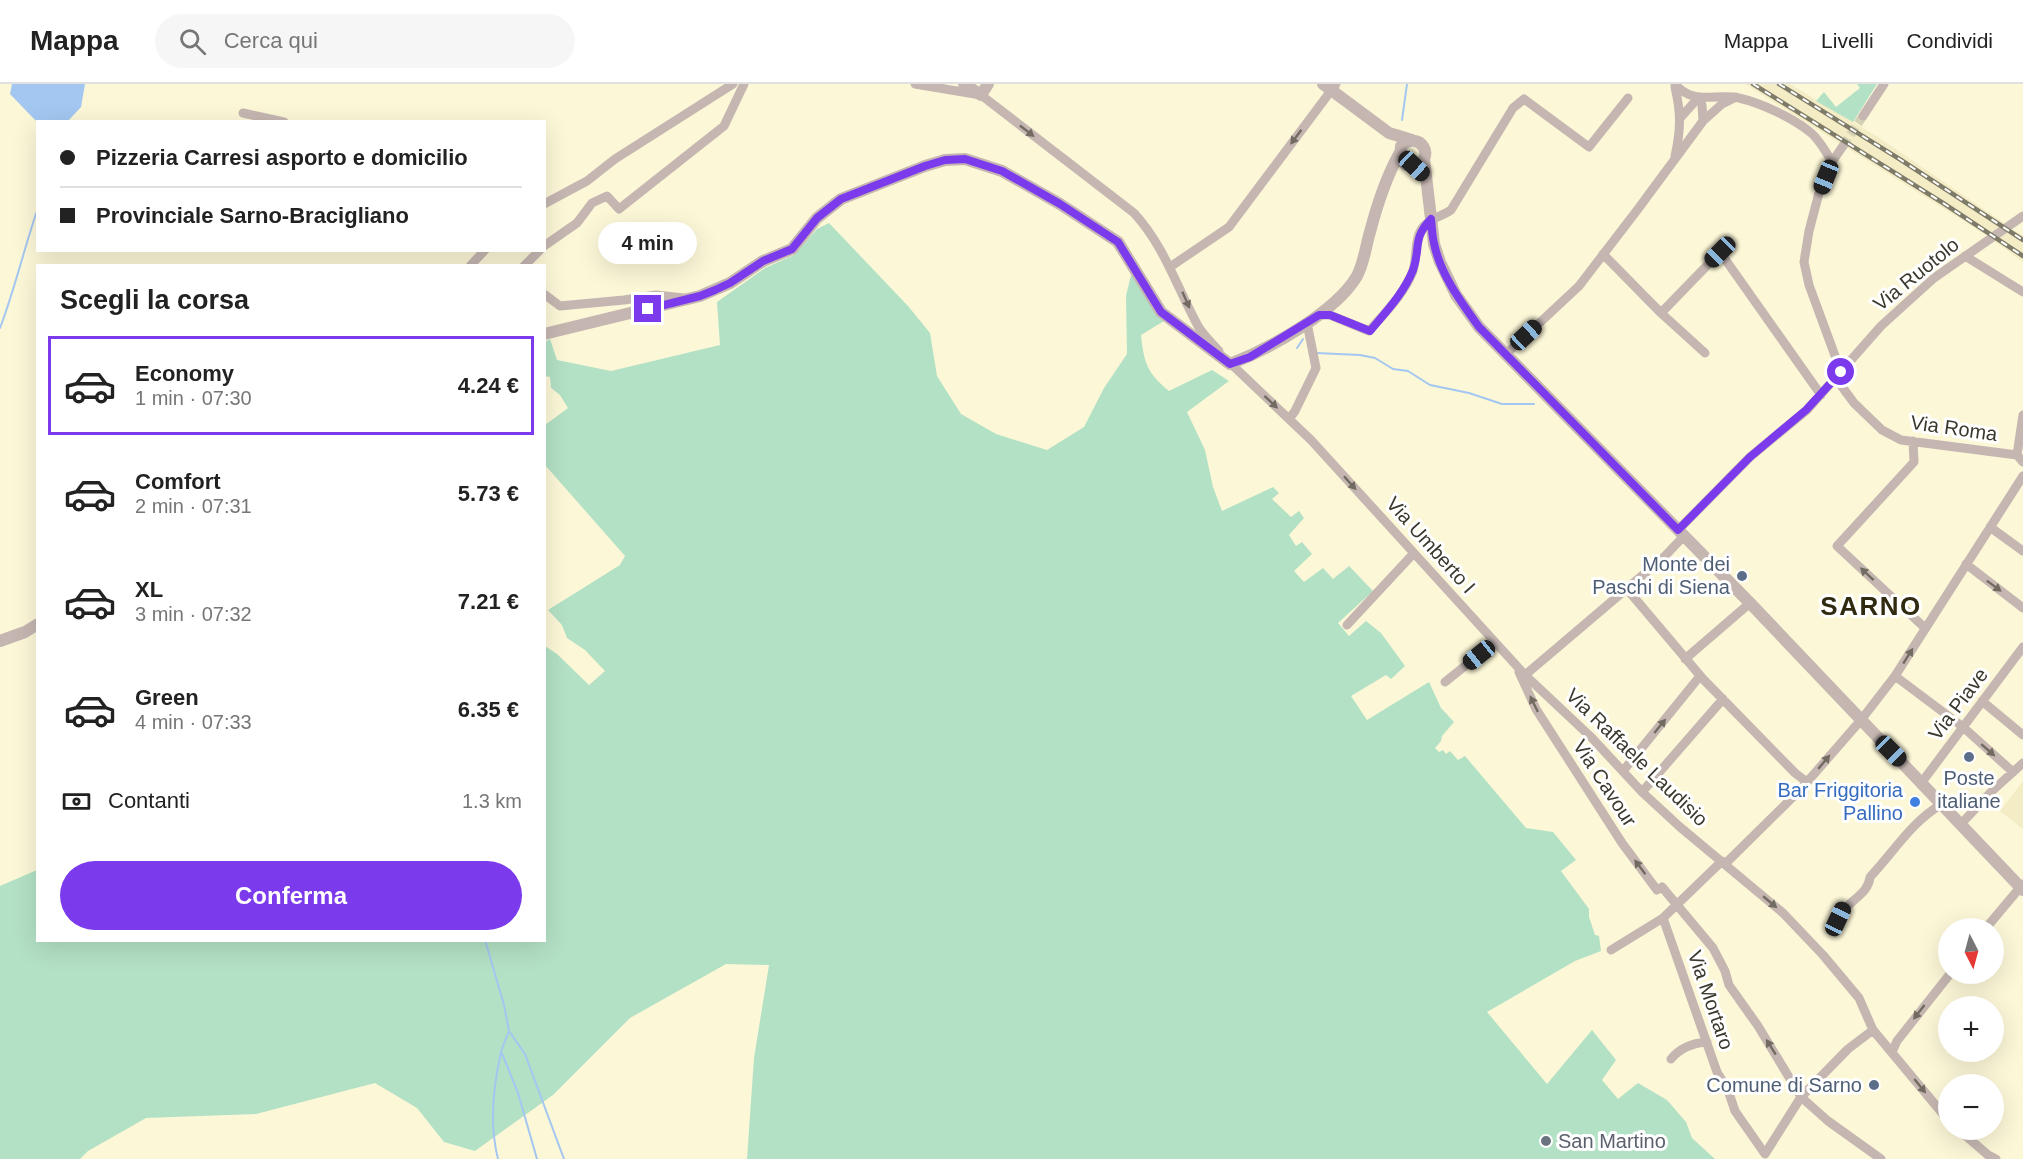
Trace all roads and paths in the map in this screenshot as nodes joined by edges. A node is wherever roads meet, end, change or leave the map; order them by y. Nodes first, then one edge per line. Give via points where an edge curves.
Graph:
1 (734, 84) edge
2 (744, 84) edge
3 (915, 84) edge
4 (964, 84) edge
5 (988, 84) edge
6 (1674, 84) edge
7 (1884, 84) edge
8 (1330, 86) edge
9 (981, 95) junction
10 (1699, 97) junction
11 (1736, 97) junction
12 (1628, 98) dead end
13 (243, 112) dead end
14 (1863, 116) tunnel mouth
15 (1681, 117) junction
16 (276, 120) edge
17 (1703, 121) junction
18 (1389, 133) junction
19 (1412, 140) junction
20 (1843, 146) tunnel mouth
21 (1399, 152) junction
22 (1674, 158) junction
23 (1833, 162) junction
24 (1416, 164) junction
25 (1391, 170) junction
26 (546, 203) edge
27 (2023, 216) edge
28 (1431, 219) junction
29 (546, 245) edge
30 (483, 252) edge
31 (538, 252) edge
32 (1603, 254) junction
33 (1965, 256) junction
34 (472, 264) edge
35 (526, 264) edge
36 (1170, 267) junction
37 (2023, 292) edge
38 (546, 296) edge
39 (689, 298) junction
40 (1660, 313) junction
41 (1319, 315) junction
42 (1306, 323) junction
43 (546, 334) edge
44 (1705, 353) dead end
45 (1505, 355) junction
46 (1230, 364) junction
47 (1841, 372) junction
48 (1821, 395) junction
49 (2023, 415) edge
50 (1289, 419) junction
51 (1913, 441) junction
52 (2020, 458) edge
53 (2023, 476) edge
54 (1990, 527) junction
55 (1681, 533) junction
56 (2023, 550) edge
57 (1414, 553) junction
58 (1966, 564) junction
59 (1627, 589) junction
60 (1750, 603) junction
61 (2023, 608) edge
62 (36, 625) edge
63 (1347, 626) dead end
64 (1925, 628) junction
65 (0, 641) edge
66 (1495, 642) junction
67 (2023, 648) edge
68 (1685, 659) junction
69 (1516, 665) junction
70 (1525, 675) junction
71 (1700, 676) junction
72 (1895, 676) junction
73 (1445, 682) dead end
74 (1723, 699) junction
75 (1982, 702) junction
76 (1860, 720) junction
77 (1963, 727) junction
78 (2023, 735) edge
79 (2023, 763) edge
80 (1623, 771) junction
81 (2013, 772) junction
82 (1807, 782) junction
83 (1922, 782) junction
84 (1642, 792) junction
85 (1942, 804) junction
86 (1960, 824) junction
87 (1723, 863) junction
88 (2022, 887) edge
89 (1677, 906) junction
90 (1663, 918) junction
91 (1995, 918) edge
92 (1839, 926) dead end
93 (1611, 950) dead end
94 (1942, 984) edge
95 (1873, 1030) junction
96 (1707, 1042) junction
97 (1892, 1052) junction
98 (1671, 1059) dead end
99 (1801, 1097) junction
100 (1938, 1108) edge
101 (1971, 1140) edge
102 (1881, 1159) edge
103 (1996, 1159) edge

1 - 26 street via 587,181
2 - 29 street via 724,126 619,209 607,196 592,203 577,223
3 - 9 street
4 - 9 street
5 - 9 street
6 - 10 street via 1683,93
6 - 15 street
7 - 14 street
8 - 18 street
8 -> 36 street via 1229,227
9 -> 36 street, Via Umberto I via 1134,213 1149,230
10 - 11 street
10 - 15 street
10 - 17 street
11 - 17 street
11 - 23 street via 1760,103 1811,133
12 - 28 street via 1589,147 1524,99 1513,108 1451,210
13 - 16 street
15 - 22 street
17 - 22 street
18 - 19 street
18 - 21 street
19 - 21 street via 1404,143
19 - 24 street via 1423,146 1425,154
20 - 23 street, Via Roma
21 - 24 street via 1402,162
21 - 25 street
22 - 32 street
23 - 47 street, Via Roma via 1820,193 1804,262
24 - 25 street
24 - 28 street via 1425,177
25 - 41 street via 1358,274 1347,290
27 - 33 street, Via Ruotolo
28 - 41 street via 1420,231 1413,271 1370,331 1330,315
28 - 45 street via 1434,244 1456,295
30 - 34 street
31 - 35 street
32 - 40 street
32 - 45 street via 1579,286
33 - 37 street
33 - 47 street, Via Ruotolo via 1881,326
36 -> 46 street, Via Umberto I via 1199,327
38 - 39 street via 560,306 656,295
39 - 43 street
39 - 46 street via 730,283 763,261 792,249 817,218 841,199 925,166 965,159 1002,171 1118,242 1161,312
40 - 44 street
40 - 48 street via 1720,252
41 - 42 street
42 - 46 street via 1250,357
42 - 50 street via 1316,368
45 - 55 street
46 -> 50 street, Via Umberto I
47 - 48 street, Via Ruotolo
47 - 51 street, Via Roma via 1840,384 1882,430 1901,440
48 - 55 street, Via Ruotolo via 1750,457
49 - 52 street
50 -> 57 street, Via Umberto I
51 - 52 street, Via Roma
64 -> 51 street via 1837,546 1914,462
53 - 54 street
54 - 56 street
54 - 58 street
55 - 59 street, Via Ruotolo via 1664,557
55 - 60 street
57 - 63 street
57 - 66 street, Via Umberto I
58 -> 61 street
58 - 64 street
59 - 68 street
59 - 70 street, Via Ruotolo
60 - 68 street
60 - 76 street
62 - 65 street
72 -> 64 street
66 - 69 street, Via Umberto I
66 - 73 street
67 - 75 street, Via Piave
68 - 71 street
69 - 70 street, Via Umberto I
89 -> 69 street, Via Cavour via 1662,887 1657,890 1622,843 1536,709
70 - 80 street, Via Raffaele Laudisio
71 - 74 street
80 -> 71 street
72 - 76 street
72 - 77 street
74 - 82 street
74 - 84 street
75 - 77 street, Via Piave
75 - 78 street
82 -> 76 street
76 - 83 street
77 -> 81 street
77 - 83 street, Via Piave
79 - 81 street
80 - 84 street, Via Raffaele Laudisio
81 - 86 street
82 - 87 street
83 - 85 street
84 - 87 street, Via Raffaele Laudisio
85 - 86 street
85 - 92 street via 1915,825 1870,877 1864,891 1844,908
86 - 88 street
87 - 89 street
87 -> 95 street, Via Raffaele Laudisio via 1782,913 1823,955 1859,998
88 - 91 street
89 - 90 street
99 -> 89 street via 1729,985 1713,948
90 - 93 street
90 - 96 street, Via Mortaro
94 -> 97 street
95 - 97 street, Via Raffaele Laudisio
95 - 99 street via 1848,1049
96 - 98 street via 1694,1043
96 - 99 street, Via Mortaro via 1735,1111 1765,1154
97 -> 100 street, Via Raffaele Laudisio
99 - 102 street
101 - 103 street

